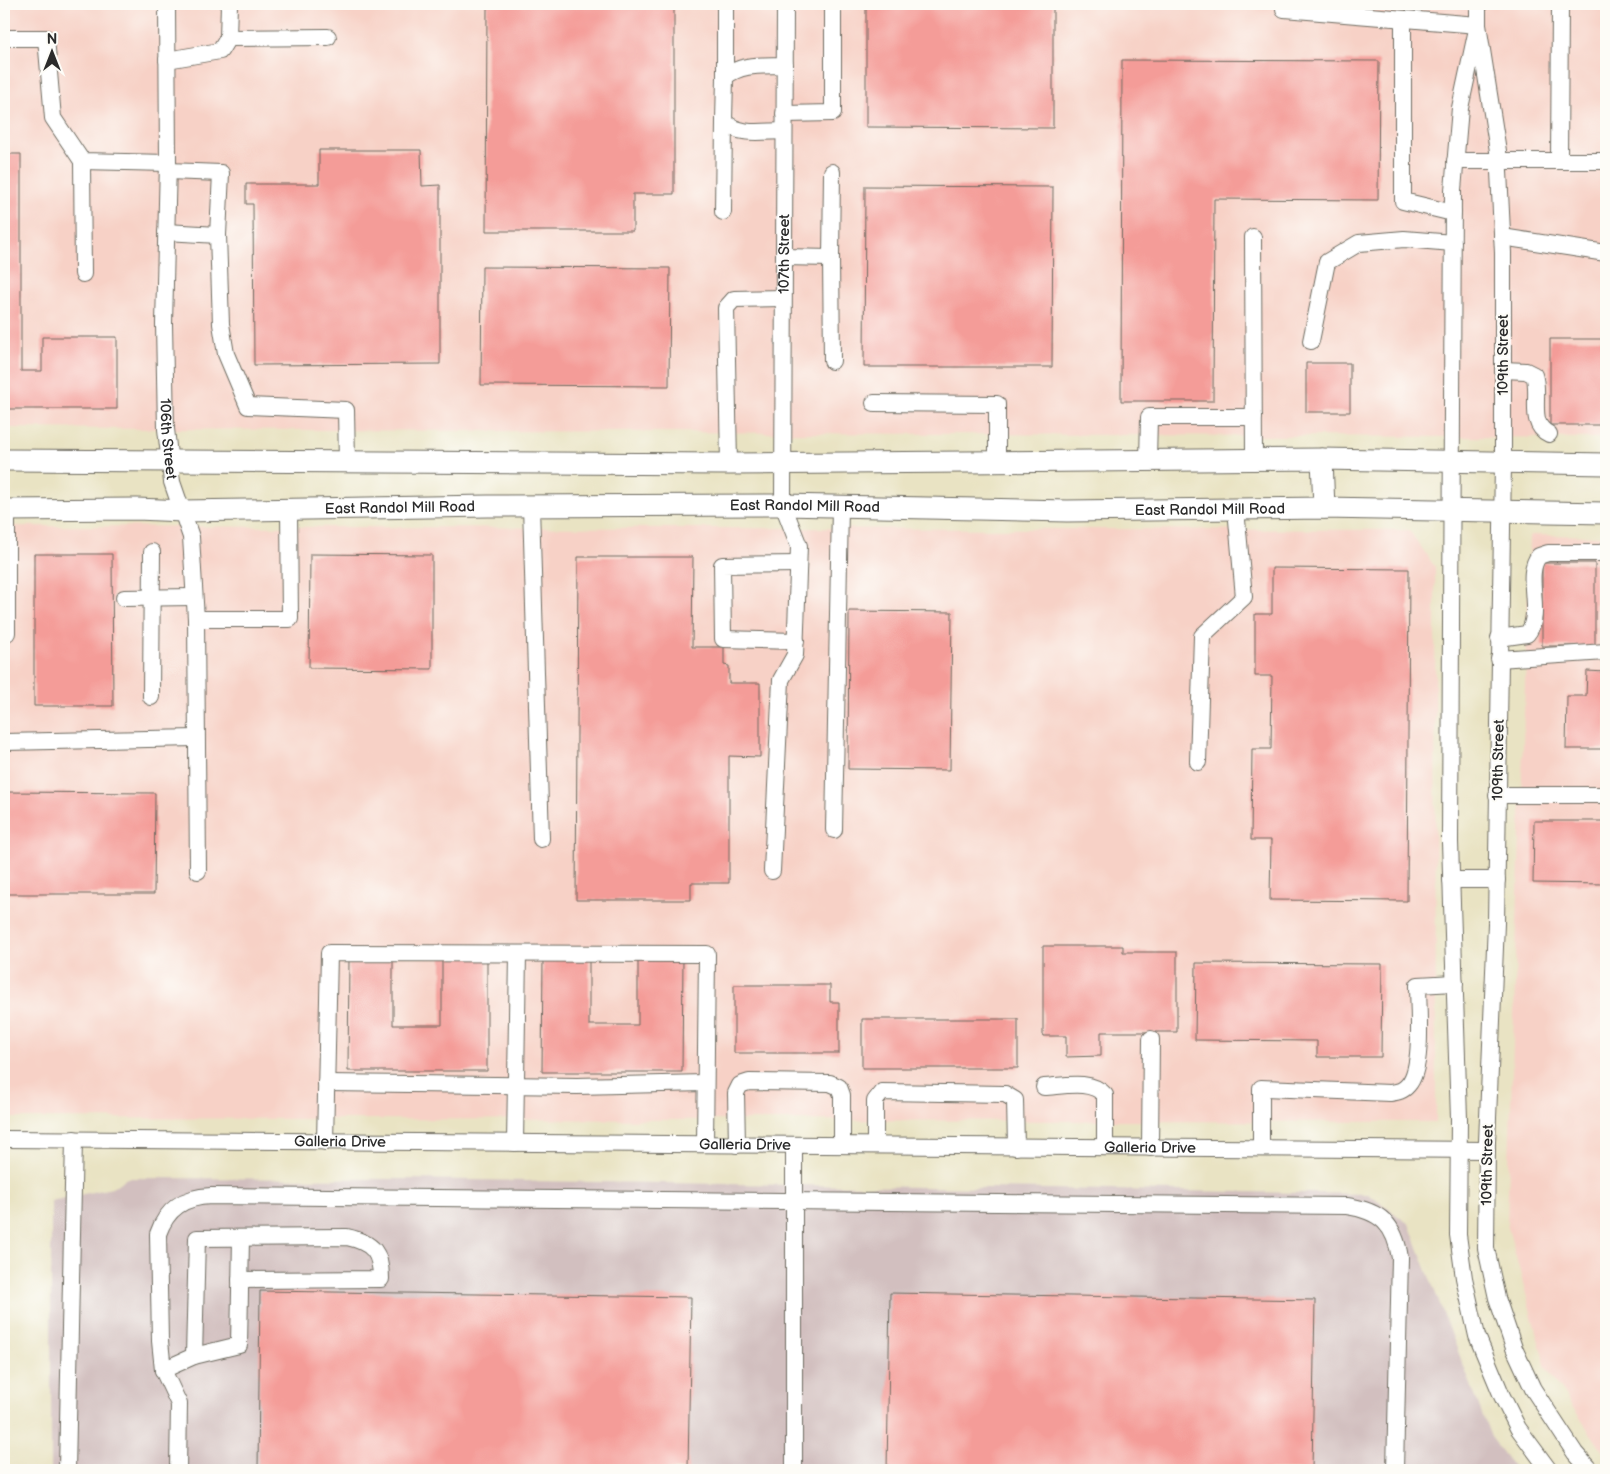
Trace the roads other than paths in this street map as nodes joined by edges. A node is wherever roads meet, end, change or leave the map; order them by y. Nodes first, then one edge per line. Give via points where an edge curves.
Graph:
1 (167, 4) edge
2 (229, 4) edge
3 (725, 4) edge
4 (785, 4) edge
5 (833, 4) edge
6 (1284, 4) edge
7 (1478, 4) edge
8 (1560, 4) edge
9 (1404, 19) junction
10 (1478, 25) junction
11 (328, 36) dead end
12 (4, 38) edge
13 (228, 38) junction
14 (167, 60) junction
15 (784, 65) junction
16 (724, 77) junction
17 (784, 114) junction
18 (724, 121) junction
19 (784, 131) junction
20 (82, 161) junction
21 (1456, 161) junction
22 (1498, 161) junction
23 (1560, 161) junction
24 (1606, 162) edge
25 (168, 167) junction
26 (832, 172) dead end
27 (723, 212) dead end
28 (1453, 213) junction
29 (166, 232) junction
30 (218, 235) junction
31 (1254, 237) dead end
32 (1502, 237) junction
33 (1453, 243) junction
34 (1606, 253) edge
35 (784, 257) junction
36 (831, 258) junction
37 (83, 274) dead end
38 (783, 298) junction
39 (1311, 342) dead end
40 (832, 361) dead end
41 (1503, 370) junction
42 (874, 403) dead end
43 (1254, 417) junction
44 (1549, 434) dead end
45 (1254, 459) junction
46 (1322, 459) junction
47 (4, 460) edge
48 (1148, 460) junction
49 (170, 461) junction
50 (997, 461) junction
51 (1453, 462) junction
52 (347, 463) junction
53 (729, 464) junction
54 (783, 464) junction
55 (1503, 464) junction
56 (1606, 464) edge
57 (783, 505) junction
58 (531, 506) junction
59 (840, 506) junction
60 (1324, 508) junction
61 (1236, 509) junction
62 (6, 510) edge
63 (289, 510) junction
64 (1453, 510) junction
65 (183, 511) junction
66 (1501, 511) junction
67 (1606, 513) edge
68 (6, 548) edge
69 (1606, 550) edge
70 (152, 552) dead end
71 (798, 564) junction
72 (193, 596) junction
73 (152, 597) junction
74 (124, 598) dead end
75 (196, 619) junction
76 (4, 633) edge
77 (1500, 638) junction
78 (796, 641) junction
79 (1606, 652) edge
80 (1499, 659) junction
81 (151, 697) dead end
82 (196, 738) junction
83 (4, 742) edge
84 (1198, 762) dead end
85 (1497, 795) junction
86 (1606, 795) edge
87 (834, 830) dead end
88 (541, 839) dead end
89 (198, 871) dead end
90 (772, 871) dead end
91 (1451, 880) junction
92 (1496, 880) junction
93 (518, 954) junction
94 (1455, 983) junction
95 (1151, 1040) dead end
96 (326, 1083) junction
97 (706, 1083) junction
98 (516, 1084) junction
99 (1044, 1087) dead end
100 (4, 1139) edge
101 (74, 1139) junction
102 (324, 1142) junction
103 (515, 1143) junction
104 (705, 1144) junction
105 (737, 1145) junction
106 (794, 1145) junction
107 (842, 1145) junction
108 (875, 1146) junction
109 (1016, 1146) junction
110 (1106, 1147) junction
111 (1150, 1148) junction
112 (1261, 1148) junction
113 (1458, 1150) junction
114 (1487, 1150) junction
115 (794, 1201) junction
116 (241, 1238) junction
117 (240, 1280) junction
118 (194, 1356) junction
119 (163, 1370) junction
120 (67, 1470) edge
121 (178, 1470) edge
122 (794, 1470) edge
123 (1396, 1470) edge
124 (1549, 1470) edge
125 (1590, 1470) edge

1 - 14 street, 106th Street
2 - 13 street
3 - 16 street
4 - 15 street, 107th Street
5 - 17 street via 833,113
6 - 9 street via 1284,9
7 - 10 street, 109th Street
8 - 23 street
9 - 10 street
9 - 28 street via 1403,201
10 - 21 street, 109th Street via 1460,108
10 - 22 street, 109th Street
11 - 13 street
12 - 20 street via 46,38 53,118
13 - 14 street via 220,51
14 - 25 street, 106th Street
15 - 16 street via 745,66
15 - 17 street, 107th Street
16 - 18 street
17 - 19 street, 107th Street
18 - 19 street via 730,128 741,131
18 - 27 street
19 - 35 street, 107th Street
20 - 25 street
20 - 37 street
21 - 22 street
21 - 28 street, 109th Street
22 - 23 street
22 - 32 street, 109th Street
23 - 24 street
25 - 29 street, 106th Street
25 - 30 street via 220,173
26 - 36 street
28 - 33 street, 109th Street
29 - 30 street
29 - 49 street, 106th Street via 164,324 166,429
30 - 52 street via 221,324 226,354 248,406 346,410
31 - 43 street
32 - 34 street
32 - 41 street, 109th Street
33 - 39 street via 1404,239 1359,243 1327,262
33 - 51 street, 109th Street
35 - 36 street
35 - 38 street, 107th Street
36 - 40 street
38 - 53 street via 734,300 726,308
38 - 54 street, 107th Street
41 - 44 street via 1526,371 1534,375 1537,424 1540,430
41 - 55 street, 109th Street
42 - 50 street via 997,404
43 - 45 street
43 - 48 street via 1149,417
45 - 46 main road
45 - 48 main road
46 - 51 main road
46 - 60 main road
47 - 49 main road
48 - 50 main road
49 - 52 main road
49 - 65 street, 106th Street via 172,482
50 - 54 main road
51 - 55 main road
51 - 64 street, 109th Street
52 - 53 main road
53 - 54 main road
54 - 57 street, 107th Street
55 - 56 main road
55 - 66 street, 109th Street
57 - 58 main road, East Randol Mill Road
57 - 59 main road, East Randol Mill Road
57 - 71 street via 799,546
58 - 63 main road, East Randol Mill Road
58 - 88 street
59 - 61 main road, East Randol Mill Road via 1067,511
59 - 87 street
60 - 61 main road, East Randol Mill Road
60 - 64 main road, East Randol Mill Road
61 - 84 street via 1244,597 1202,636
62 - 65 main road, East Randol Mill Road
62 - 68 street
63 - 65 main road, East Randol Mill Road
63 - 75 street via 290,619
64 - 66 main road, East Randol Mill Road
64 - 91 street, 109th Street
65 - 72 street, 106th Street via 191,537
66 - 67 main road, East Randol Mill Road
66 - 77 street, 109th Street
68 - 76 street via 7,633
69 - 77 street via 1602,554 1548,553 1539,556 1534,567 1533,626 1527,634
70 - 73 street
71 - 78 street
71 - 78 street via 722,565 723,639
72 - 73 street
72 - 75 street, 106th Street
73 - 74 street
73 - 81 street
75 - 82 street, 106th Street
77 - 80 street, 109th Street
78 - 90 street via 795,655 781,680
79 - 80 street
80 - 85 street, 109th Street
82 - 83 street
82 - 89 street, 106th Street
85 - 86 street
85 - 92 street, 109th Street
91 - 92 street
91 - 94 street, 109th Street
92 - 114 street, 109th Street
93 - 96 street via 329,953
93 - 97 street via 707,954
93 - 98 street
94 - 112 street via 1418,985 1414,1074 1401,1091 1261,1088
94 - 113 street, 109th Street
95 - 111 street
96 - 98 street
96 - 102 street
97 - 98 street
97 - 104 street
98 - 103 street
99 - 110 street via 1086,1085 1099,1088 1105,1094
100 - 101 street, Galleria Drive
101 - 102 street, Galleria Drive
101 - 120 street
102 - 103 street, Galleria Drive
103 - 104 street, Galleria Drive
104 - 105 street, Galleria Drive
105 - 106 street, Galleria Drive
105 - 107 street via 736,1093 740,1085 749,1082 830,1083 839,1087 842,1094
106 - 107 street, Galleria Drive
106 - 115 street
107 - 108 street, Galleria Drive
108 - 109 street, Galleria Drive
108 - 109 street via 875,1101 882,1092 1005,1094 1016,1100
109 - 110 street, Galleria Drive
110 - 111 street, Galleria Drive
111 - 112 street, Galleria Drive
112 - 113 street, Galleria Drive
113 - 114 street, Galleria Drive
113 - 124 street, 109th Street via 1458,1235 1478,1336 1518,1428
114 - 125 street, 109th Street via 1486,1248 1496,1298 1533,1389
115 - 119 street via 196,1196 172,1210 158,1234
115 - 122 street
115 - 123 street via 1347,1206 1364,1209 1390,1227 1398,1242 1400,1258
116 - 117 street
116 - 117 street via 348,1237 361,1240 377,1253 381,1279
116 - 118 street via 197,1238
117 - 118 street via 239,1345
118 - 119 street
119 - 121 street via 179,1404

